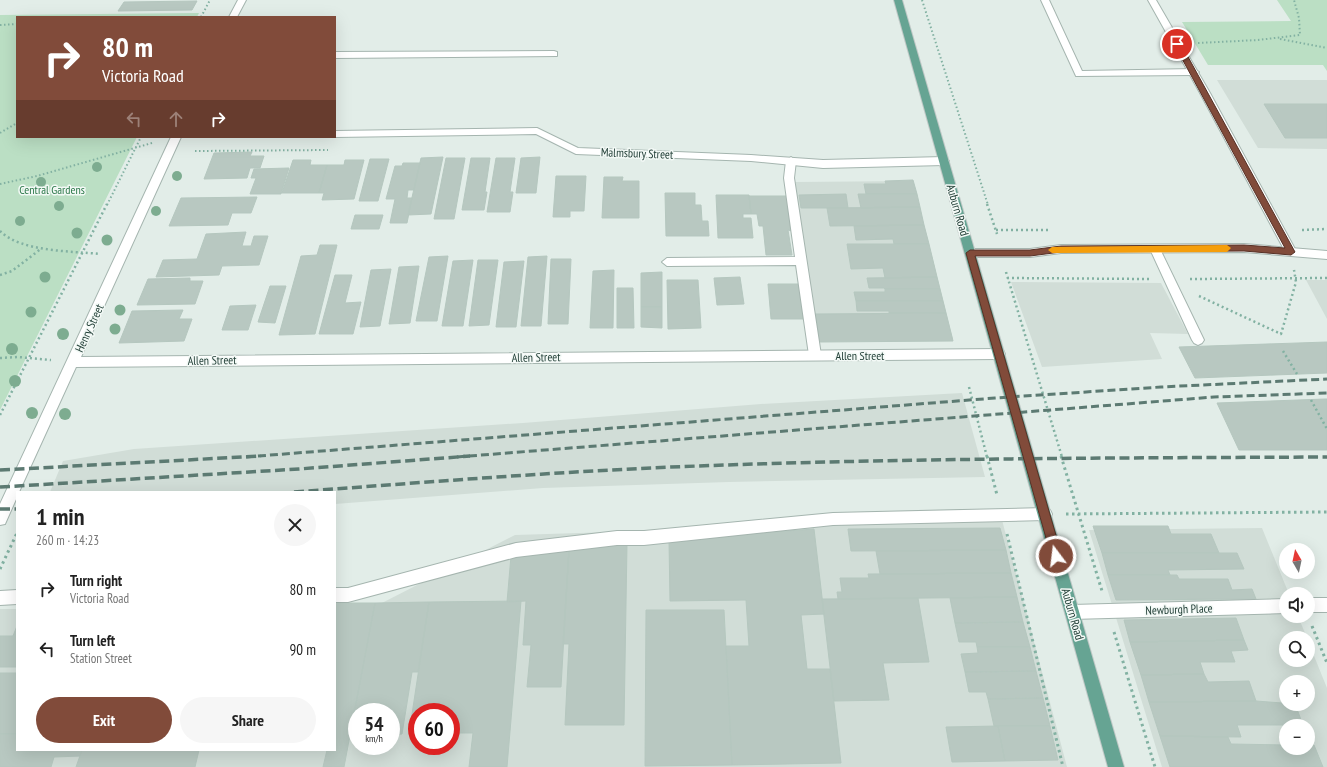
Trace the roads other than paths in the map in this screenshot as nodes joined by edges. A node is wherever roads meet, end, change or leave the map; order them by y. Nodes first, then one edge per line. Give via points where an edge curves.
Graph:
1 (242, 0) edge
2 (898, 0) edge
3 (1045, 0) edge
4 (1152, 0) edge
5 (234, 16) edge
6 (554, 54) dead end
7 (336, 55) edge
8 (1194, 72) junction
9 (336, 134) edge
10 (176, 138) edge
11 (791, 161) junction
12 (944, 161) junction
13 (1155, 249) junction
14 (1291, 252) junction
15 (970, 253) junction
16 (1327, 255) edge
17 (801, 261) junction
18 (667, 262) dead end
19 (1198, 340) dead end
20 (999, 354) junction
21 (815, 355) junction
22 (73, 362) junction
23 (1045, 514) junction
24 (0, 519) edge
25 (336, 595) edge
26 (16, 597) edge
27 (0, 598) edge
28 (1315, 605) edge
29 (1327, 605) edge
30 (1279, 606) edge
31 (1072, 612) junction
32 (1116, 767) edge

1 - 5 street
2 - 12 main road, Auburn Road
3 - 8 street via 1079,74
4 - 8 street
6 - 7 street
8 - 14 street
9 - 11 street, Malmsbury Street via 537,131 576,151
10 - 22 street, Henry Street
11 - 12 street, Malmsbury Street via 823,164
11 - 17 street via 789,178
12 - 15 main road, Auburn Road
13 - 14 street via 1244,248
13 - 15 street via 1061,249
13 - 19 street
14 - 16 street
15 - 20 main road, Auburn Road
17 - 18 street
17 - 21 street
20 - 21 street, Allen Street
20 - 23 main road, Auburn Road
21 - 22 street, Allen Street
22 - 24 street, Henry Street
23 - 25 street via 833,519 644,538 609,539 516,550 348,595
23 - 31 main road, Auburn Road
26 - 27 street
28 - 29 street
30 - 31 street, Newburgh Place
31 - 32 main road, Auburn Road

